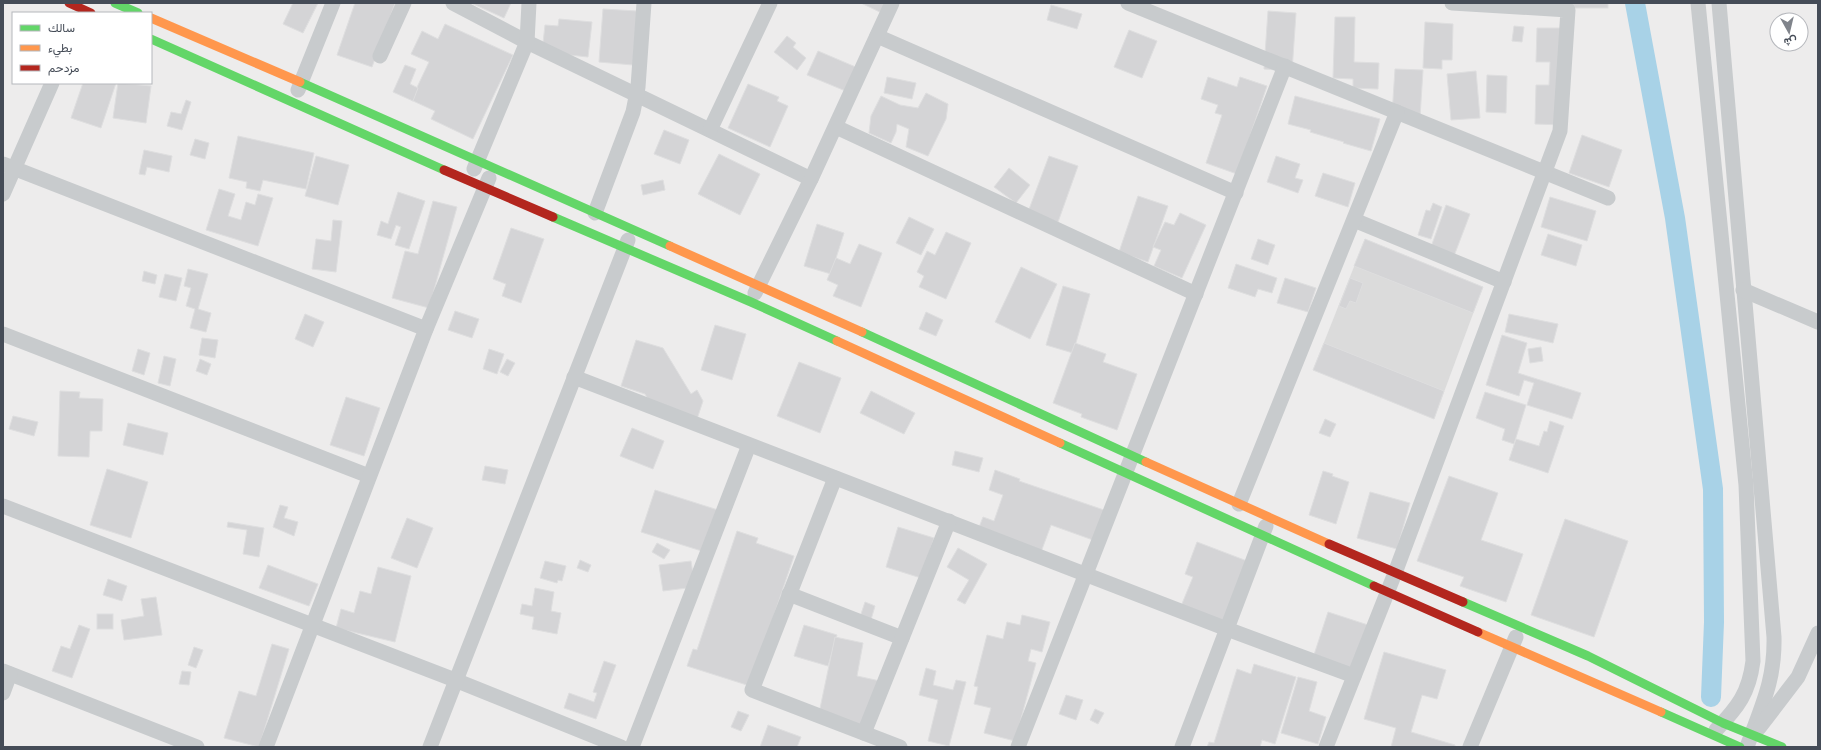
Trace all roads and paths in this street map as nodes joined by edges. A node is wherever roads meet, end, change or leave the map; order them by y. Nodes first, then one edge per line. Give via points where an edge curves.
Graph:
1 (69, 3) edge
2 (333, 3) edge
3 (404, 3) edge
4 (453, 3) edge
5 (529, 3) edge
6 (644, 3) edge
7 (770, 3) edge
8 (892, 3) edge
9 (1128, 3) edge
10 (1452, 3) edge
11 (1698, 3) edge
12 (1719, 3) edge
13 (87, 10) edge
14 (152, 18) edge
15 (877, 36) junction
16 (152, 39) edge
17 (527, 42) junction
18 (380, 56) dead end
19 (1286, 66) junction
20 (301, 82) junction
21 (51, 84) edge
22 (636, 95) junction
23 (293, 102) junction
24 (1397, 112) junction
25 (836, 127) junction
26 (710, 130) junction
27 (478, 161) junction
28 (8, 166) edge
29 (493, 168) junction
30 (1545, 173) junction
31 (811, 179) junction
32 (470, 181) junction
33 (485, 188) junction
34 (1236, 193) junction
35 (3, 194) edge
36 (1608, 198) dead end
37 (595, 213) junction
38 (1354, 220) junction
39 (632, 230) junction
40 (625, 248) junction
41 (1504, 282) junction
42 (760, 285) junction
43 (1743, 290) junction
44 (1196, 294) junction
45 (750, 302) junction
46 (1818, 322) edge
47 (426, 328) junction
48 (3, 334) edge
49 (574, 377) junction
50 (749, 444) junction
51 (1133, 456) junction
52 (1126, 473) junction
53 (369, 476) junction
54 (835, 478) junction
55 (1239, 504) junction
56 (3, 506) edge
57 (1269, 517) junction
58 (949, 521) junction
59 (1262, 535) junction
60 (1395, 573) junction
61 (1087, 574) junction
62 (1388, 592) junction
63 (789, 594) junction
64 (312, 625) junction
65 (1520, 627) junction
66 (1227, 629) junction
67 (1818, 633) edge
68 (902, 638) junction
69 (1512, 646) junction
70 (1584, 666) junction
71 (7, 673) edge
72 (1354, 676) junction
73 (455, 680) junction
74 (1750, 680) junction
75 (1770, 685) junction
76 (3, 693) edge
77 (1723, 723) junction
78 (864, 733) junction
79 (1712, 735) junction
80 (1751, 739) edge
81 (197, 747) edge
82 (266, 747) edge
83 (430, 747) edge
84 (621, 747) edge
85 (632, 747) edge
86 (900, 747) edge
87 (1018, 747) edge
88 (1182, 747) edge
89 (1326, 747) edge
90 (1470, 747) edge
91 (1740, 747) edge
92 (1782, 747) edge

1 - 13 main road
2 - 20 street
3 - 18 street
4 - 17 street
5 - 17 street
6 - 22 street
7 - 26 street
8 - 15 street
9 - 19 street
10 - 30 street via 1568,10 1560,131
11 - 74 street via 1746,485 1753,661
12 - 43 street
14 - 20 main road
15 - 25 street
15 - 34 street
16 - 23 main road
17 - 22 street
17 - 27 street
19 - 24 street
19 - 34 street
20 - 23 street
20 - 27 main road
21 - 28 street
22 - 26 street
22 - 37 street via 634,112
23 - 32 main road
24 - 30 street
24 - 38 street
25 - 31 street
25 - 44 street
26 - 31 street
27 - 29 main road
27 - 32 street
28 - 35 street
28 - 47 street
29 - 33 street
29 - 37 main road
30 - 36 street
30 - 41 street
31 - 42 street
32 - 33 main road
33 - 40 main road
33 - 47 street
34 - 44 street
37 - 39 main road
38 - 41 street
38 - 55 street
39 - 40 street
39 - 42 main road
40 - 45 main road
40 - 49 street
41 - 60 street
42 - 45 street
42 - 51 main road
43 - 46 street
43 - 75 street via 1774,637
44 - 51 street
45 - 52 main road
47 - 53 street
48 - 53 street
49 - 50 street
49 - 73 street
50 - 54 street
50 - 85 street
51 - 52 street
51 - 55 main road
52 - 59 main road
52 - 61 street
53 - 64 street
54 - 58 street
54 - 63 street
55 - 57 main road
56 - 64 street
57 - 59 street
57 - 60 main road
58 - 61 street
58 - 68 street
59 - 62 main road
59 - 66 street
60 - 62 street
60 - 65 main road
61 - 66 street
61 - 87 street
62 - 69 main road
62 - 72 street
63 - 68 street
63 - 78 street via 752,690
64 - 73 street
64 - 82 street
65 - 69 street
65 - 70 main road
66 - 72 street
66 - 88 street
67 - 80 street via 1798,677
68 - 78 street
69 - 70 main road
69 - 90 street
70 - 77 main road
70 - 79 main road
71 - 76 street
71 - 81 street
72 - 89 street
73 - 83 street
73 - 84 street
74 - 75 street
74 - 77 street via 1741,701
75 - 80 street
77 - 79 street
77 - 80 main road
78 - 86 street
79 - 91 main road
80 - 92 main road

